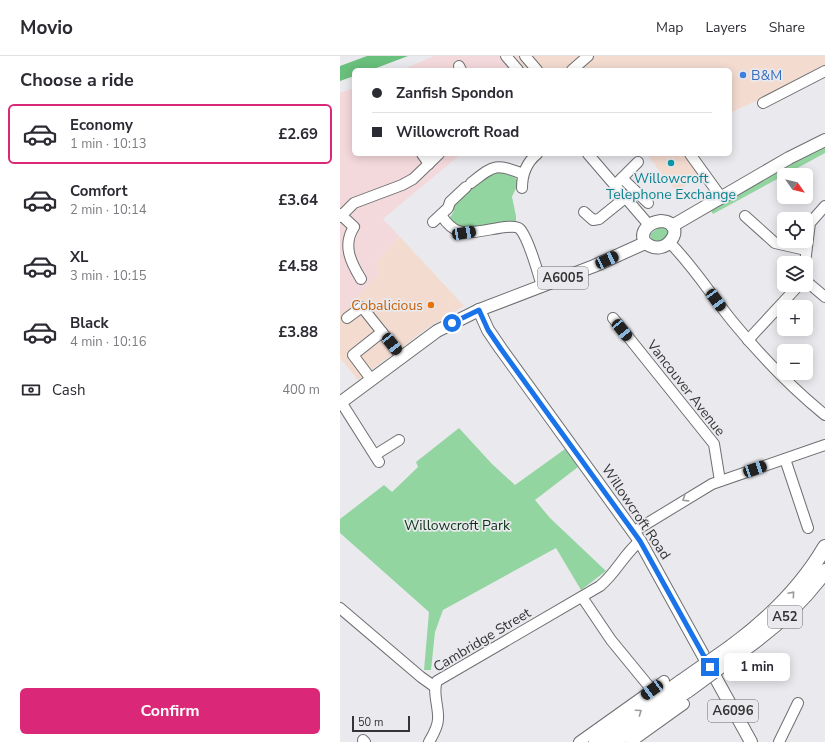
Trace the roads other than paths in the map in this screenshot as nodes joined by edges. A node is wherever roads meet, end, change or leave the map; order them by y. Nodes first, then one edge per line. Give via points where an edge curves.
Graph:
1 (525, 56) edge
2 (588, 56) edge
3 (510, 57) edge
4 (517, 68) edge
5 (535, 68) edge
6 (574, 68) edge
7 (825, 71) edge
8 (763, 103) dead end
9 (825, 140) edge
10 (423, 156) edge
11 (437, 156) edge
12 (535, 156) edge
13 (590, 156) edge
14 (691, 156) edge
15 (638, 162) dead end
16 (429, 164) junction
17 (523, 174) junction
18 (622, 178) junction
19 (614, 185) junction
20 (522, 188) dead end
21 (722, 197) junction
22 (625, 198) junction
23 (648, 203) dead end
24 (825, 206) edge
25 (584, 212) dead end
26 (341, 215) edge
27 (745, 216) dead end
28 (649, 225) junction
29 (672, 226) junction
30 (645, 243) junction
31 (670, 243) junction
32 (806, 250) junction
33 (806, 256) edge
34 (361, 279) dead end
35 (542, 286) junction
36 (813, 287) edge
37 (793, 292) edge
38 (825, 297) edge
39 (479, 310) junction
40 (347, 318) dead end
41 (613, 318) dead end
42 (382, 332) junction
43 (748, 340) junction
44 (401, 356) junction
45 (371, 379) junction
46 (341, 402) edge
47 (825, 415) edge
48 (399, 440) dead end
49 (825, 446) edge
50 (785, 459) junction
51 (720, 481) junction
52 (808, 528) dead end
53 (636, 536) junction
54 (825, 547) edge
55 (825, 571) edge
56 (582, 597) junction
57 (340, 608) edge
58 (734, 651) junction
59 (664, 681) dead end
60 (684, 686) junction
61 (435, 687) junction
62 (652, 690) junction
63 (684, 704) dead end
64 (798, 704) dead end
65 (429, 742) edge
66 (579, 742) edge
67 (596, 742) edge
68 (614, 742) edge
69 (631, 742) edge
70 (750, 742) edge
71 (779, 742) edge

1 - 5 street
2 - 6 street
3 - 4 street
7 - 8 street
9 - 21 main road
10 - 16 street
11 - 16 street
12 - 17 street
13 - 19 street
14 - 21 street
15 - 18 street
16 - 26 street via 402,185 354,203
17 - 20 street
17 - 35 street via 506,167 489,169 450,202 441,215 458,231 464,233 517,226 525,236
18 - 19 street
18 - 23 street
19 - 22 street
21 - 29 main road
22 - 25 street via 599,220 593,220
22 - 28 street
24 - 32 street via 812,219
26 - 34 street via 354,227 349,235 348,254
27 - 32 street via 775,243
28 - 29 main road via 667,221
28 - 30 main road via 643,235
29 - 31 main road via 674,235
30 - 31 main road via 659,248
30 - 35 main road, A6005
31 - 43 street via 693,268
32 - 33 street
35 - 39 main road, A6005
36 - 38 street
37 - 43 street
39 - 44 main road, A6005 via 437,331
39 - 53 main road, Willowcroft Road / A6096 via 501,349
40 - 42 street via 362,307
41 - 51 street, Vancouver Avenue via 714,444
42 - 44 street
42 - 45 street via 353,354
43 - 47 street
44 - 45 main road, A6005
45 - 46 main road, A6005
46 - 48 street via 377,459
49 - 50 street, Cambridge Street
50 - 51 street, Cambridge Street
50 - 52 street
51 -> 53 street, Cambridge Street via 694,494
53 - 56 street, Cambridge Street via 631,548 606,581
53 - 70 main road, Willowcroft Road / A6096
58 -> 54 highway, A52 via 784,603 807,575
55 - 58 highway, A52 via 785,617
56 - 61 street, Cambridge Street via 446,675 437,681
56 - 62 street via 611,640
57 - 61 street, Cambridge Street
58 - 60 highway, A52, bridge
59 - 62 street
67 -> 60 highway, A52
60 - 68 highway, A52
61 - 65 street via 438,719
62 - 66 street
63 - 69 street
64 - 71 street

